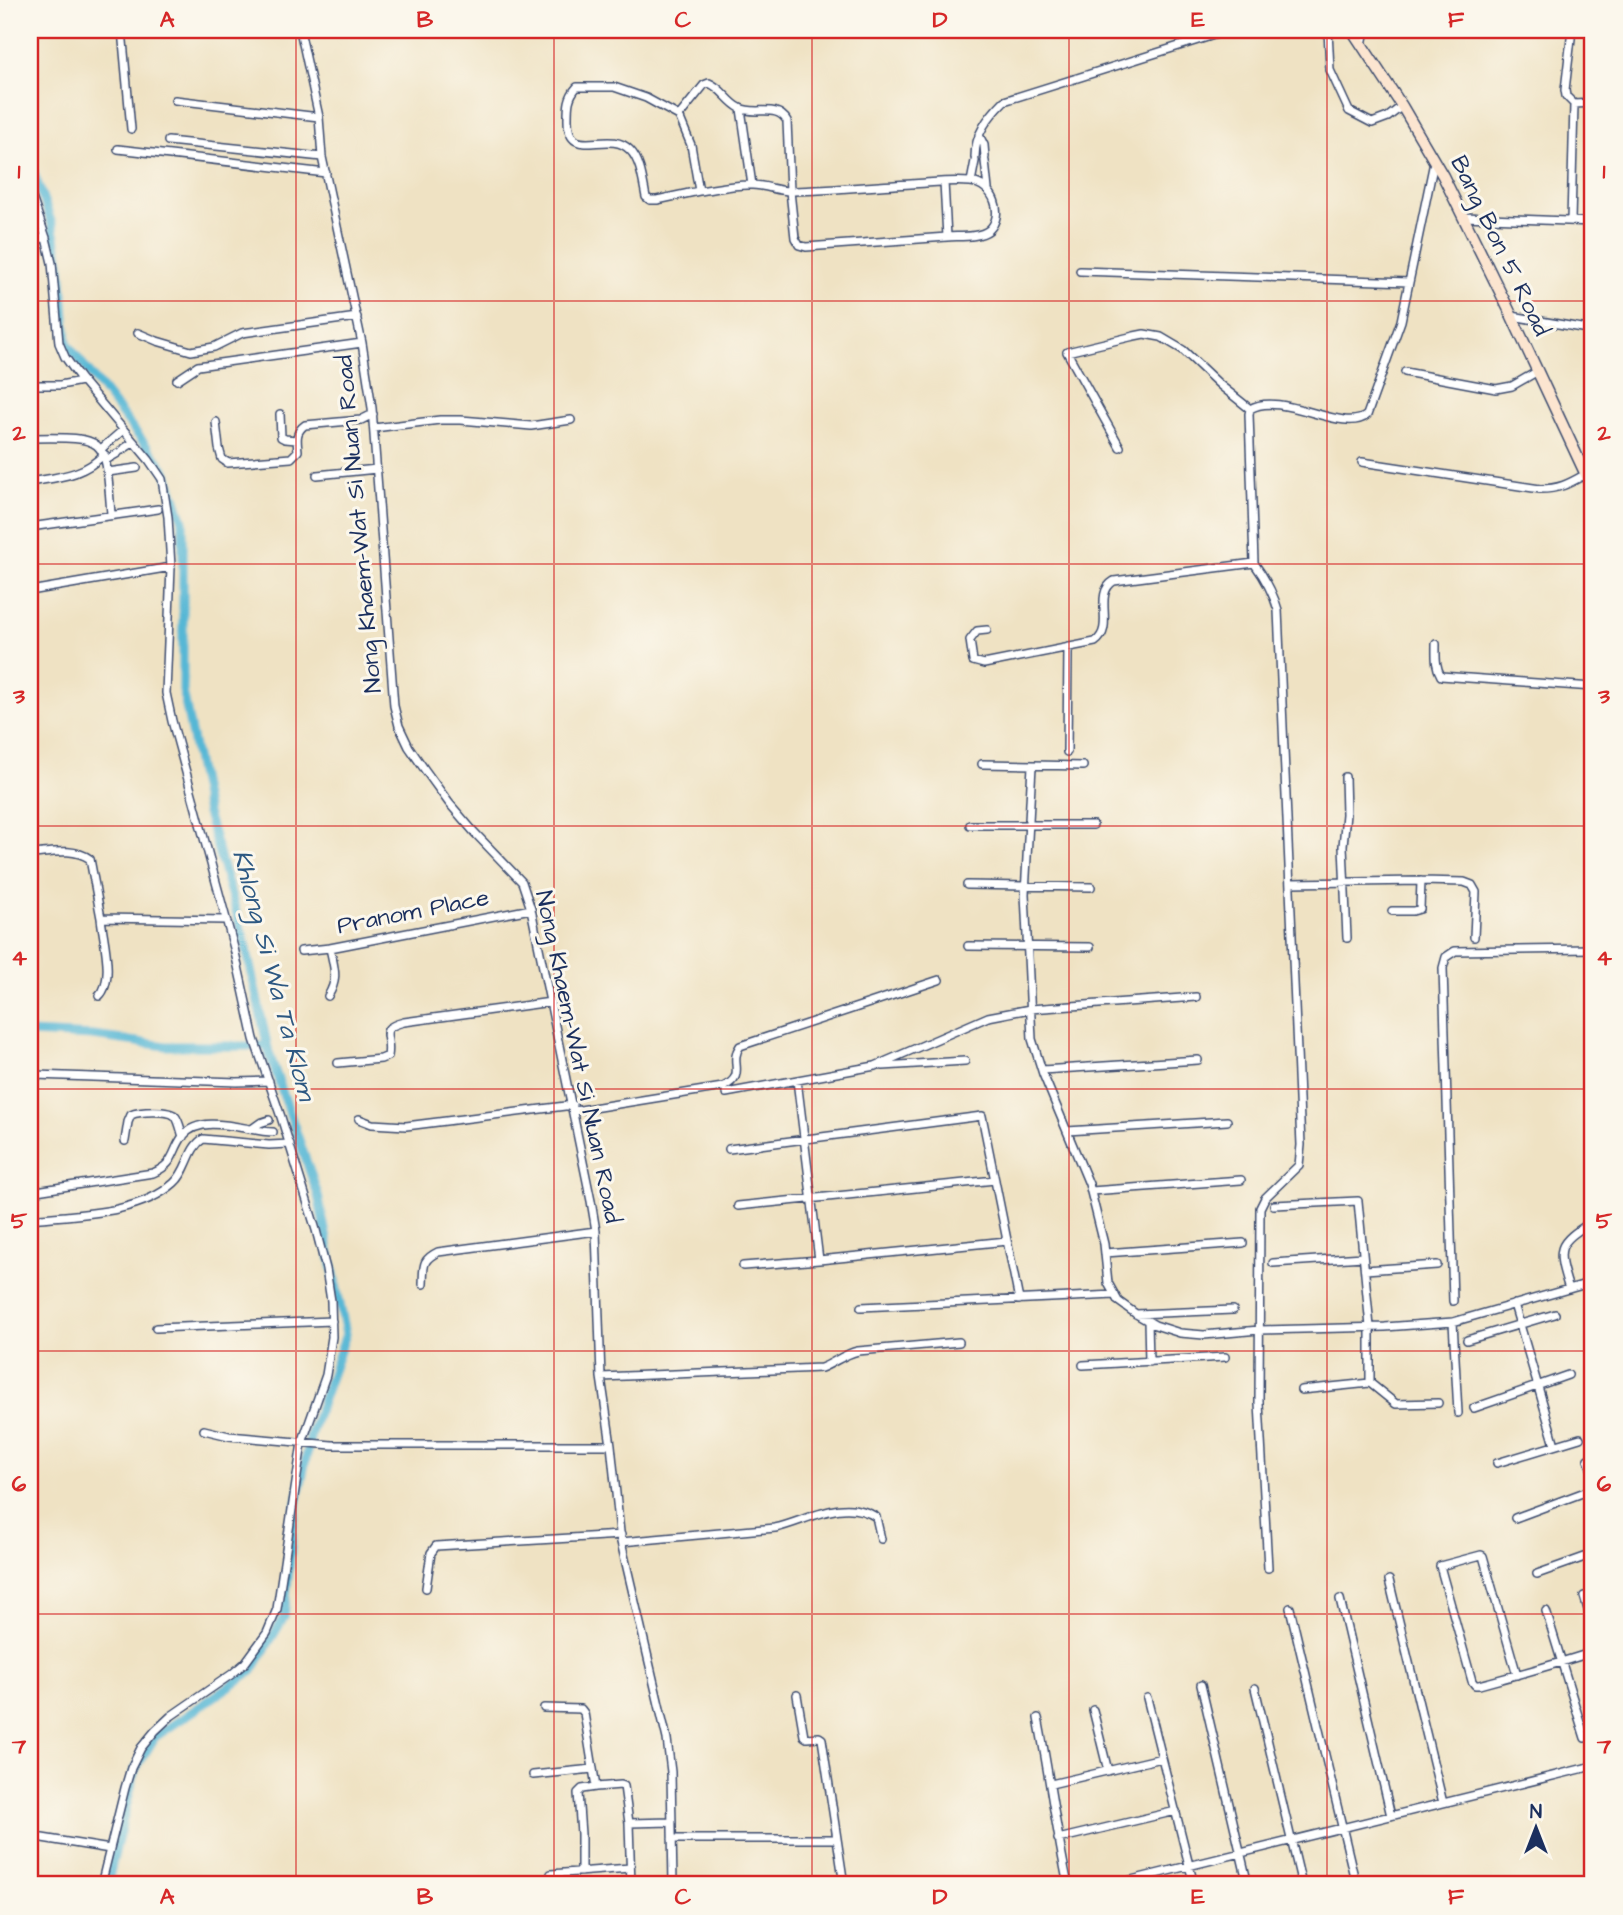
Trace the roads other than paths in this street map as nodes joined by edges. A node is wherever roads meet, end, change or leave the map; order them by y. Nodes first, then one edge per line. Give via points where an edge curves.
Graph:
1 (122, 30) edge
2 (300, 30) edge
3 (1230, 30) edge
4 (1328, 30) edge
5 (1352, 30) edge
6 (1365, 30) edge
7 (1572, 30) edge
8 (1362, 45) junction
9 (174, 100) dead end
10 (1593, 103) edge
11 (1574, 104) junction
12 (1402, 106) junction
13 (741, 109) junction
14 (680, 116) junction
15 (318, 117) junction
16 (131, 129) dead end
17 (979, 135) junction
18 (168, 141) dead end
19 (118, 149) dead end
20 (322, 157) junction
21 (1434, 160) junction
22 (326, 173) junction
23 (944, 182) junction
24 (971, 182) junction
25 (752, 184) junction
26 (988, 189) junction
27 (699, 191) junction
28 (790, 191) junction
29 (30, 192) edge
30 (1464, 217) junction
31 (1570, 221) junction
32 (1593, 222) edge
33 (947, 237) junction
34 (46, 238) junction
35 (30, 239) edge
36 (1080, 271) dead end
37 (1409, 282) junction
38 (1512, 316) junction
39 (357, 317) junction
40 (1593, 330) edge
41 (138, 333) dead end
42 (362, 343) junction
43 (1538, 371) junction
44 (1405, 372) dead end
45 (177, 380) dead end
46 (82, 381) junction
47 (30, 385) edge
48 (1250, 409) junction
49 (280, 414) dead end
50 (373, 414) junction
51 (571, 420) dead end
52 (216, 422) dead end
53 (374, 428) junction
54 (123, 430) junction
55 (30, 438) edge
56 (297, 440) junction
57 (134, 442) junction
58 (1120, 447) dead end
59 (104, 455) junction
60 (1362, 462) dead end
61 (137, 468) dead end
62 (377, 469) junction
63 (30, 471) edge
64 (108, 472) junction
65 (1586, 474) junction
66 (317, 475) dead end
67 (30, 482) edge
68 (1593, 490) edge
69 (158, 509) dead end
70 (111, 514) junction
71 (30, 527) edge
72 (1254, 559) junction
73 (171, 568) junction
74 (30, 592) edge
75 (987, 629) dead end
76 (1436, 644) dead end
77 (1068, 647) junction
78 (1593, 687) edge
79 (1066, 752) dead end
80 (982, 764) dead end
81 (1032, 766) junction
82 (1083, 766) dead end
83 (1345, 777) dead end
84 (970, 825) dead end
85 (1029, 825) junction
86 (1093, 825) dead end
87 (30, 854) edge
88 (1346, 881) junction
89 (1421, 881) junction
90 (1290, 883) junction
91 (967, 885) dead end
92 (1026, 886) junction
93 (1091, 887) dead end
94 (531, 909) junction
95 (1392, 911) dead end
96 (101, 918) junction
97 (225, 919) junction
98 (1347, 938) dead end
99 (968, 946) dead end
100 (1027, 947) junction
101 (1090, 947) dead end
102 (330, 948) junction
103 (1593, 949) edge
104 (301, 951) dead end
105 (1473, 951) junction
106 (939, 980) dead end
107 (99, 996) dead end
108 (328, 996) dead end
109 (1196, 998) dead end
110 (551, 1002) junction
111 (1030, 1009) junction
112 (1198, 1060) dead end
113 (965, 1061) dead end
114 (338, 1063) dead end
115 (875, 1066) junction
116 (1042, 1070) junction
117 (35, 1076) dead end
118 (797, 1080) junction
119 (269, 1081) junction
120 (726, 1093) dead end
121 (573, 1108) junction
122 (275, 1118) junction
123 (359, 1119) dead end
124 (1227, 1121) dead end
125 (253, 1128) junction
126 (278, 1131) junction
127 (1067, 1131) junction
128 (183, 1137) junction
129 (803, 1139) junction
130 (125, 1141) dead end
131 (290, 1144) junction
132 (729, 1149) dead end
133 (995, 1180) junction
134 (1241, 1180) dead end
135 (1091, 1191) junction
136 (30, 1192) edge
137 (811, 1199) junction
138 (1274, 1205) dead end
139 (738, 1206) dead end
140 (30, 1219) edge
141 (1593, 1221) edge
142 (596, 1231) junction
143 (1007, 1241) junction
144 (1244, 1243) dead end
145 (1105, 1253) junction
146 (1363, 1257) junction
147 (819, 1260) junction
148 (1273, 1263) dead end
149 (1437, 1265) dead end
150 (743, 1266) dead end
151 (1365, 1270) junction
152 (1593, 1282) edge
153 (424, 1284) dead end
154 (1569, 1289) junction
155 (1115, 1295) junction
156 (1019, 1300) junction
157 (1453, 1301) dead end
158 (1514, 1304) junction
159 (861, 1307) dead end
160 (1233, 1310) dead end
161 (1136, 1314) junction
162 (1555, 1314) dead end
163 (332, 1321) junction
164 (1148, 1321) junction
165 (1453, 1322) junction
166 (1520, 1324) junction
167 (1370, 1327) junction
168 (156, 1328) dead end
169 (1259, 1330) junction
170 (1467, 1340) dead end
171 (959, 1342) dead end
172 (1225, 1357) dead end
173 (1149, 1362) junction
174 (1083, 1365) dead end
175 (1568, 1375) dead end
176 (601, 1377) junction
177 (1370, 1383) junction
178 (1537, 1386) junction
179 (1301, 1390) dead end
180 (1438, 1403) dead end
181 (1474, 1408) dead end
182 (1458, 1413) dead end
183 (204, 1430) dead end
184 (1580, 1438) dead end
185 (302, 1443) junction
186 (611, 1445) junction
187 (1555, 1446) junction
188 (1588, 1459) dead end
189 (1497, 1463) dead end
190 (1593, 1473) edge
191 (1593, 1489) edge
192 (1515, 1518) dead end
193 (621, 1538) junction
194 (881, 1539) dead end
195 (1593, 1554) edge
196 (1268, 1568) dead end
197 (1537, 1574) dead end
198 (1389, 1580) dead end
199 (426, 1588) dead end
200 (1584, 1596) dead end
201 (1340, 1599) dead end
202 (1290, 1608) dead end
203 (1546, 1611) dead end
204 (1593, 1626) edge
205 (1593, 1652) edge
206 (1561, 1662) junction
207 (1517, 1675) junction
208 (1201, 1685) dead end
209 (1255, 1688) dead end
210 (797, 1695) dead end
211 (1147, 1698) dead end
212 (544, 1708) dead end
213 (1093, 1710) dead end
214 (1038, 1718) dead end
215 (1585, 1738) dead end
216 (1162, 1758) junction
217 (1593, 1766) edge
218 (593, 1769) junction
219 (1108, 1771) junction
220 (533, 1775) dead end
221 (1051, 1784) junction
222 (596, 1787) junction
223 (1443, 1803) junction
224 (1175, 1811) junction
225 (1391, 1816) junction
226 (672, 1822) junction
227 (629, 1824) junction
228 (1341, 1829) junction
229 (30, 1836) edge
230 (672, 1839) junction
231 (837, 1839) junction
232 (1058, 1839) junction
233 (1290, 1841) junction
234 (110, 1849) junction
235 (1242, 1853) junction
236 (1189, 1866) junction
237 (630, 1868) junction
238 (582, 1872) junction
239 (551, 1874) dead end
240 (101, 1885) edge
241 (631, 1885) edge
242 (673, 1885) edge
243 (844, 1885) edge
244 (1068, 1885) edge
245 (1111, 1885) edge
246 (1194, 1885) edge
247 (1248, 1885) edge
248 (1302, 1885) edge
249 (1356, 1885) edge

1 - 16 street
2 - 15 street, Nong Khaem-Wat Si Nuan Road
3 - 17 street via 1004,101
4 - 12 street via 1330,70 1349,111 1372,123
5 - 8 main road, Bang Bon 5 Road
6 - 8 street
7 - 11 street via 1565,90
8 - 12 main road, Bang Bon 5 Road
9 - 15 street
10 - 11 street
11 - 31 street
12 - 21 main road, Bang Bon 5 Road
13 - 14 street via 709,83
13 - 25 street
13 - 28 street via 778,112 787,121
14 - 27 street via 691,145
14 - 27 street via 635,94 587,86 570,94 568,130 577,143 613,142 631,150 650,200
15 - 20 street, Nong Khaem-Wat Si Nuan Road
17 - 24 street
17 - 26 street
18 - 20 street
19 - 22 street
20 - 22 street, Nong Khaem-Wat Si Nuan Road
21 - 30 main road, Bang Bon 5 Road
21 - 37 street
22 - 39 street, Nong Khaem-Wat Si Nuan Road
23 - 24 street
23 - 28 street
23 - 33 street
24 - 26 street
25 - 27 street
25 - 28 street
26 - 33 street via 996,210 990,229
28 - 33 street via 799,245
29 - 34 street
30 - 31 street
30 - 38 main road, Bang Bon 5 Road
31 - 32 street
34 - 35 street
34 - 46 street via 59,343
36 - 37 street
37 - 48 street via 1394,344 1362,419 1347,421 1264,404
38 - 40 street
38 - 43 main road, Bang Bon 5 Road
39 - 41 street via 242,333 214,347 191,351
39 - 42 street, Nong Khaem-Wat Si Nuan Road
42 - 45 street via 198,366
42 - 50 street, Nong Khaem-Wat Si Nuan Road
43 - 44 street via 1512,386 1496,389
43 - 65 main road, Bang Bon 5 Road
46 - 47 street
46 - 54 street
48 - 58 street via 1183,350 1161,337 1134,335 1067,352
48 - 72 street
49 - 56 street via 281,437
50 - 53 street, Nong Khaem-Wat Si Nuan Road
50 - 56 street via 362,420 304,425
51 - 53 street via 531,426 440,420
52 - 56 street via 219,453 228,463 291,458 298,451
53 - 62 street, Nong Khaem-Wat Si Nuan Road
54 - 57 street
54 - 59 street
55 - 59 street via 78,437 96,444
57 - 59 street
57 - 73 street via 162,478
59 - 64 street
59 - 67 street via 86,470
60 - 65 street via 1540,489 1564,486
61 - 64 street
62 - 66 street
62 - 94 street, Nong Khaem-Wat Si Nuan Road via 399,726 449,803 522,881
63 - 67 street
64 - 70 street
65 - 68 main road, Bang Bon 5 Road
69 - 70 street
70 - 71 street
72 - 77 street via 1114,581 1104,591 1101,638
72 - 90 street via 1278,610
73 - 74 street
73 - 97 street via 166,692
75 - 77 street via 977,631 970,640 977,663
76 - 78 street via 1441,677
77 - 79 street
80 - 81 street
81 - 82 street
81 - 85 street
83 - 88 street
84 - 85 street
85 - 86 street
85 - 92 street
87 - 96 street via 71,852 90,859
88 - 89 street
88 - 90 street
88 - 98 street
89 - 95 street via 1420,909
89 - 105 street via 1472,885 1476,892
90 - 169 street via 1301,1155 1299,1165 1260,1208
91 - 92 street
92 - 93 street
92 - 100 street
94 - 102 street, Pranom Place
94 - 110 street, Nong Khaem-Wat Si Nuan Road
96 - 97 street
96 - 107 street via 108,978
97 - 119 street
99 - 100 street
100 - 101 street
100 - 111 street
102 - 104 street, Pranom Place
102 - 108 street via 336,975
103 - 105 street
105 - 157 street via 1455,951 1446,957 1443,968
106 - 121 street via 747,1042 736,1050 737,1076 723,1087
109 - 111 street
110 - 114 street via 390,1026 388,1056
110 - 121 street, Nong Khaem-Wat Si Nuan Road
111 - 115 street via 988,1017
111 - 116 street via 1031,1038
112 - 116 street
113 - 115 street
115 - 118 street
116 - 127 street
117 - 119 street
118 - 120 street
118 - 129 street
119 - 122 street
121 - 123 street via 406,1126
121 - 142 street, Nong Khaem-Wat Si Nuan Road
122 - 125 street
122 - 126 street
124 - 127 street
125 - 126 street
125 - 128 street via 199,1126
126 - 131 street
127 - 135 street
128 - 130 street via 172,1113 141,1112 131,1115
128 - 136 street via 170,1162 153,1173
129 - 132 street
129 - 133 street via 982,1116
129 - 137 street
131 - 140 street via 203,1139 193,1148 180,1178 165,1191 115,1209
131 - 163 street via 326,1269
133 - 137 street
133 - 143 street
134 - 135 street
135 - 145 street
137 - 139 street
137 - 147 street
138 - 146 street via 1358,1201
141 - 154 street via 1563,1245 1560,1259
142 - 153 street via 438,1252 424,1264
142 - 176 street, Nong Khaem-Wat Si Nuan Road
143 - 147 street
143 - 156 street
144 - 145 street
145 - 155 street via 1108,1283
146 - 148 street
146 - 151 street
147 - 150 street
149 - 151 street
151 - 167 street
152 - 154 street
154 - 158 street
155 - 156 street
155 - 161 street
156 - 159 street
158 - 165 street
158 - 166 street
160 - 161 street
161 - 164 street
162 - 166 street
163 - 168 street
163 - 185 street via 326,1375
164 - 169 street via 1180,1333 1204,1335
164 - 173 street
165 - 167 street
165 - 182 street
166 - 170 street
166 - 178 street
167 - 169 street
167 - 177 street
169 - 196 street
171 - 176 street via 858,1351 821,1368
172 - 173 street
173 - 174 street
175 - 178 street
176 - 186 street, Nong Khaem-Wat Si Nuan Road
177 - 179 street
177 - 180 street via 1396,1404
178 - 181 street
178 - 187 street
183 - 185 street
184 - 187 street
185 - 186 street
185 - 234 street via 277,1609 267,1633 238,1669 171,1716 141,1748 128,1777
186 - 193 street, Nong Khaem-Wat Si Nuan Road
187 - 189 street
188 - 190 street
191 - 192 street
193 - 194 street via 775,1528 813,1514 847,1510 876,1517
193 - 199 street via 436,1546
193 - 226 street, Nong Khaem-Wat Si Nuan Road via 661,1704 671,1772
195 - 197 street
198 - 223 street
200 - 204 street
201 - 225 street
202 - 228 street
203 - 206 street
205 - 206 street
206 - 207 street
206 - 215 street
207 - 207 street via 1479,1685 1472,1681 1440,1566 1483,1556
208 - 235 street
209 - 233 street
210 - 231 street via 804,1736 822,1739
211 - 216 street
212 - 218 street via 582,1709
213 - 219 street
214 - 221 street
216 - 219 street
216 - 224 street
217 - 223 street
218 - 220 street
218 - 222 street
219 - 221 street
221 - 232 street
222 - 227 street via 624,1786
222 - 238 street via 578,1793
223 - 225 street
224 - 232 street
224 - 236 street
225 - 228 street
226 - 227 street
226 - 230 street, Nong Khaem-Wat Si Nuan Road
227 - 237 street
228 - 233 street
228 - 249 street
229 - 234 street
230 - 231 street
230 - 242 street, Nong Khaem-Wat Si Nuan Road
231 - 243 street
232 - 244 street
233 - 235 street
233 - 248 street
234 - 240 street
235 - 236 street
235 - 247 street
236 - 245 street
236 - 246 street
237 - 238 street
237 - 241 street
238 - 239 street

